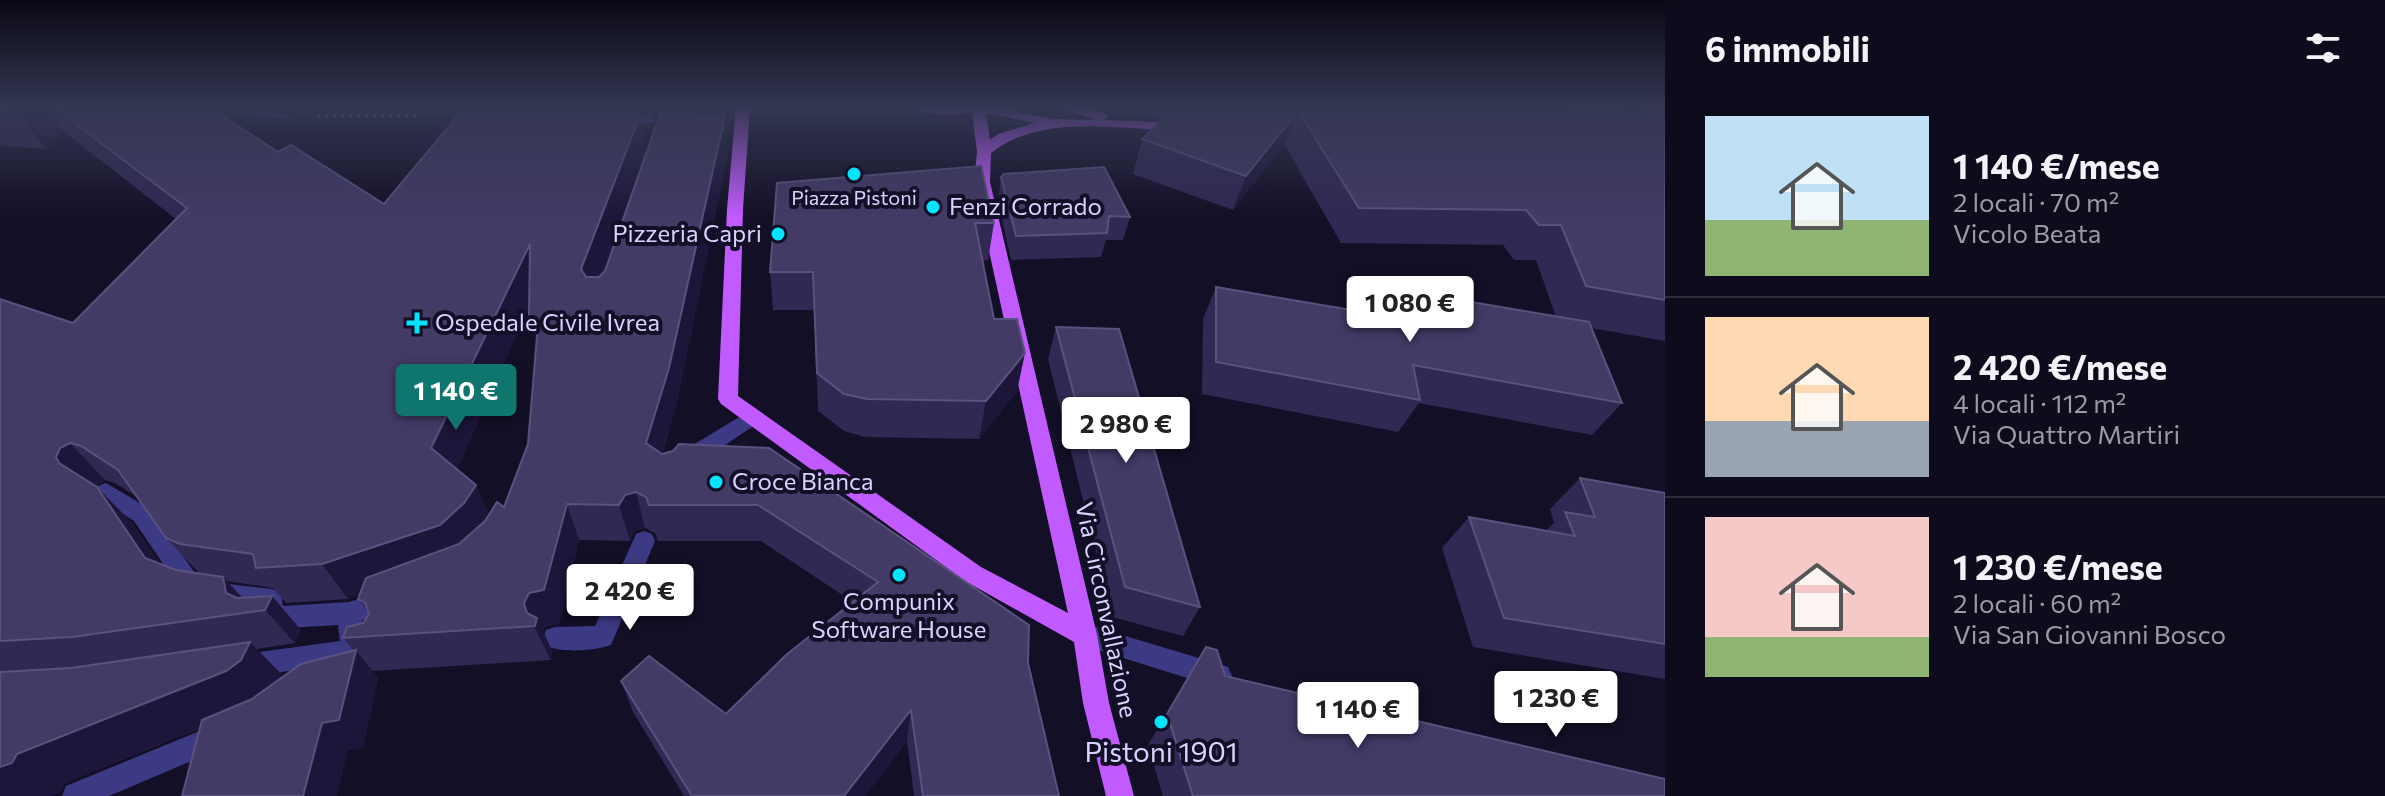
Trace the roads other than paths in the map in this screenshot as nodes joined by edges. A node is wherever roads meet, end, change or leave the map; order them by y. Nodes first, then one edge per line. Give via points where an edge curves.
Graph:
1 (740, 144) edge
2 (983, 144) edge
3 (994, 144) edge
4 (984, 152) junction
5 (751, 418) junction
6 (671, 479) edge
7 (106, 492) edge
8 (644, 541) dead end
9 (410, 592) edge
10 (349, 613) junction
11 (1085, 635) junction
12 (555, 638) dead end
13 (366, 649) junction
14 (216, 670) edge
15 (1241, 683) edge
16 (310, 685) edge
17 (242, 727) edge
18 (76, 796) edge
19 (1120, 796) edge

1 - 5 main road via 728,399
2 - 4 main road, Via Circonvallazione
3 - 4 main road
4 - 11 main road, Via Circonvallazione via 982,182
5 - 6 street via 683,463
5 - 11 main road via 973,574
7 - 10 street via 142,515 189,583 210,592 272,600 269,618
8 - 12 street via 602,637
9 - 10 street
10 - 13 street
11 - 15 street
11 - 19 main road, Via Circonvallazione
13 - 14 street
13 - 16 street
17 - 18 street

